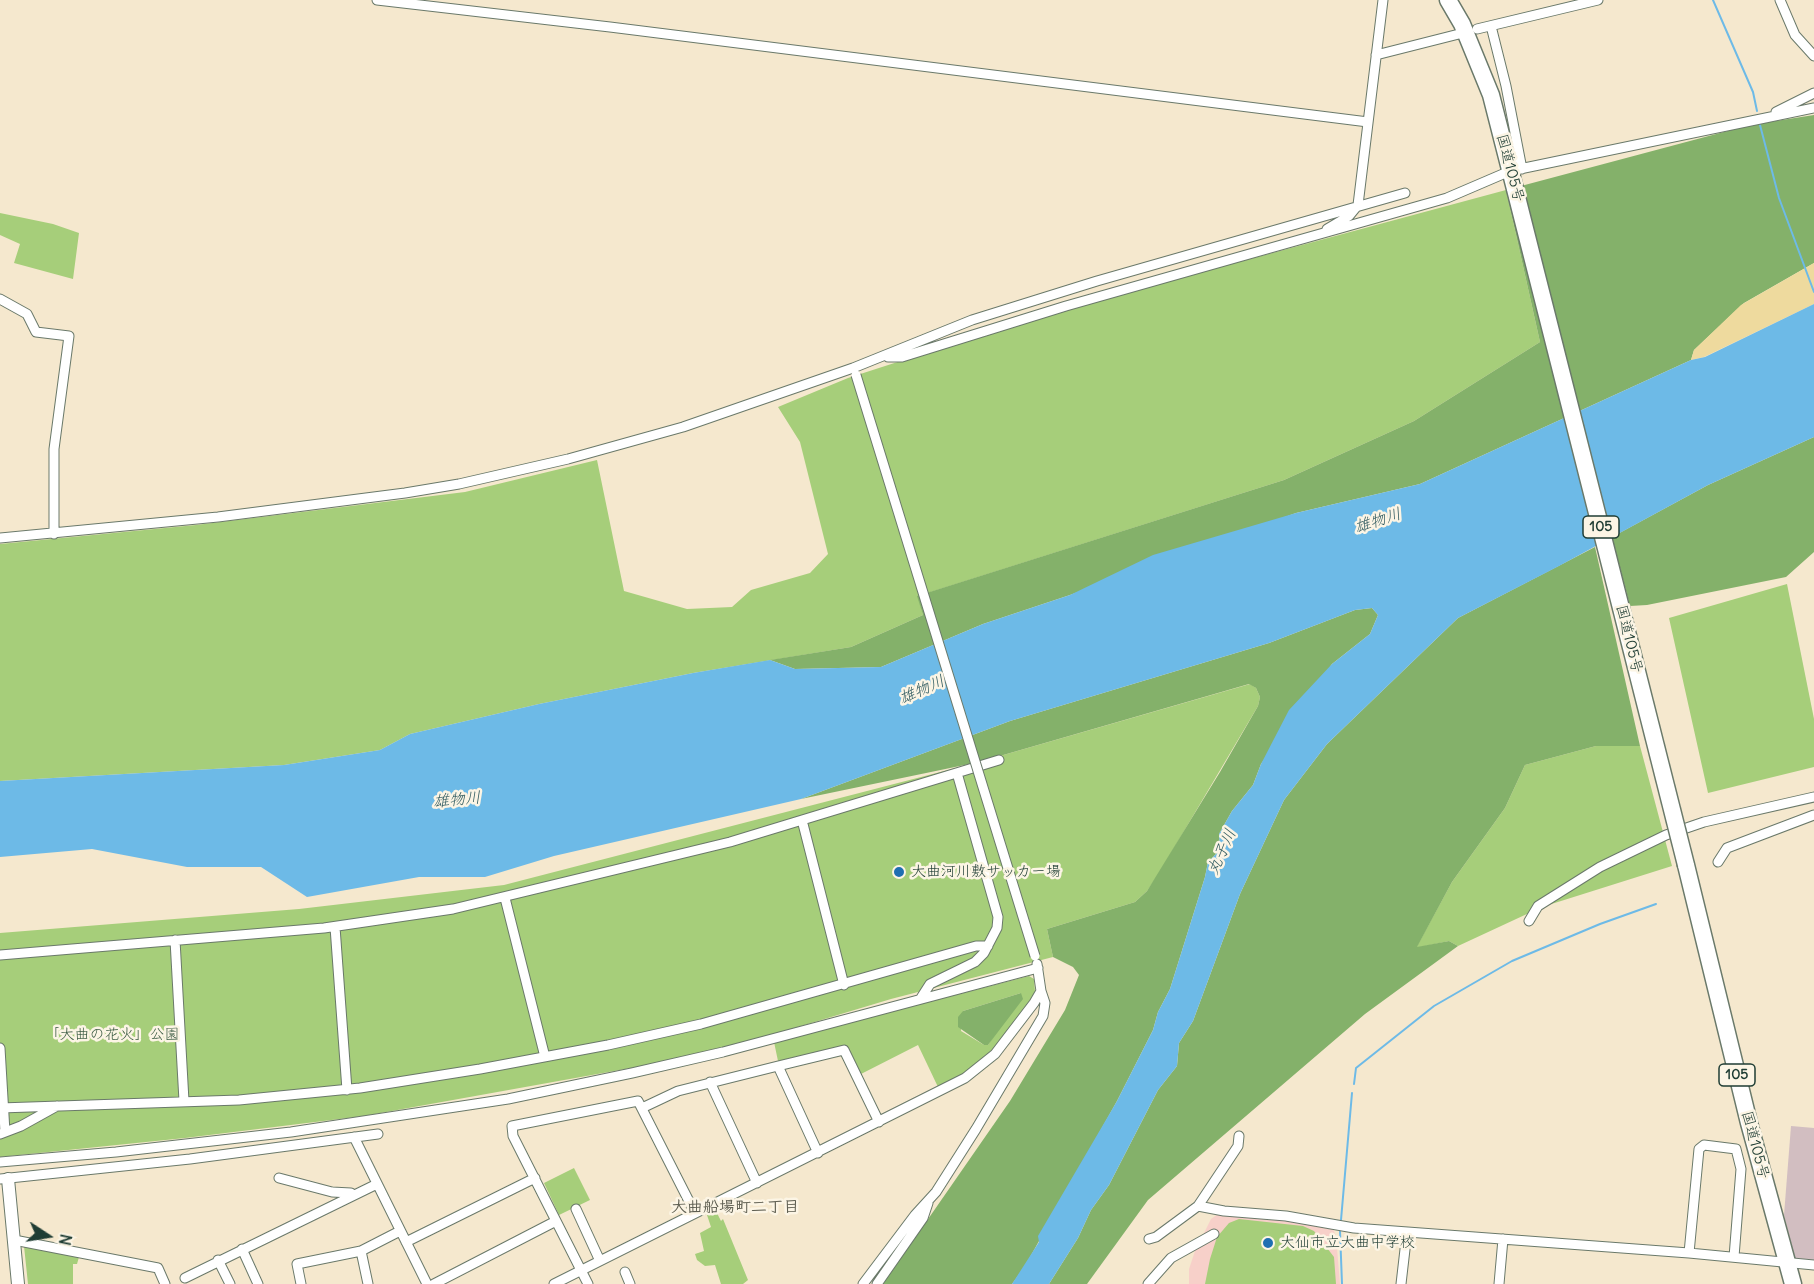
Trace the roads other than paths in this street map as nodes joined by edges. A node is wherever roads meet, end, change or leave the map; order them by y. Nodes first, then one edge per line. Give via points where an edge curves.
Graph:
1 (377, 0) edge
2 (1383, 0) edge
3 (1448, 0) edge
4 (1598, 0) edge
5 (1780, 0) edge
6 (1491, 26) junction
7 (1477, 29) dead end
8 (1459, 34) dead end
9 (1376, 55) junction
10 (1814, 56) edge
11 (1814, 93) edge
12 (1814, 108) edge
13 (1771, 116) junction
14 (1368, 122) junction
15 (1516, 170) junction
16 (1405, 193) dead end
17 (1358, 205) junction
18 (1325, 232) junction
19 (0, 298) edge
20 (881, 357) junction
21 (854, 371) junction
22 (54, 534) junction
23 (0, 538) edge
24 (999, 760) dead end
25 (957, 773) junction
26 (1814, 797) edge
27 (1814, 815) edge
28 (802, 820) junction
29 (1718, 862) dead end
30 (505, 897) junction
31 (1529, 921) dead end
32 (336, 927) junction
33 (175, 940) junction
34 (988, 946) junction
35 (0, 954) edge
36 (1038, 968) junction
37 (844, 985) junction
38 (1041, 991) junction
39 (921, 998) junction
40 (0, 1048) edge
41 (545, 1057) junction
42 (778, 1066) junction
43 (710, 1082) junction
44 (347, 1090) junction
45 (183, 1101) junction
46 (59, 1105) junction
47 (2, 1108) edge
48 (642, 1108) junction
49 (879, 1122) junction
50 (2, 1133) edge
51 (378, 1134) dead end
52 (1239, 1136) dead end
53 (354, 1137) junction
54 (818, 1153) junction
55 (0, 1162) edge
56 (279, 1178) dead end
57 (535, 1178) junction
58 (4, 1179) edge
59 (757, 1183) junction
60 (376, 1184) junction
61 (354, 1194) junction
62 (928, 1201) junction
63 (1198, 1206) junction
64 (576, 1209) dead end
65 (695, 1213) junction
66 (556, 1221) junction
67 (400, 1231) junction
68 (1407, 1232) junction
69 (1214, 1234) dead end
70 (1149, 1239) dead end
71 (1503, 1239) junction
72 (14, 1240) junction
73 (406, 1242) junction
74 (242, 1249) junction
75 (361, 1251) junction
76 (1689, 1253) junction
77 (1734, 1257) junction
78 (218, 1260) junction
79 (600, 1261) junction
80 (1788, 1264) junction
81 (1814, 1265) edge
82 (582, 1270) junction
83 (625, 1272) dead end
84 (185, 1278) dead end
85 (18, 1284) edge
86 (165, 1284) edge
87 (230, 1284) edge
88 (258, 1284) edge
89 (301, 1284) edge
90 (368, 1284) edge
91 (427, 1284) edge
92 (434, 1284) edge
93 (554, 1284) edge
94 (588, 1284) edge
95 (630, 1284) edge
96 (862, 1284) edge
97 (877, 1284) edge
98 (1148, 1284) edge
99 (1401, 1284) edge
100 (1499, 1284) edge
101 (1793, 1284) edge

1 - 14 street
2 - 9 street
3 - 15 highway, 国道105号 / 105 via 1491,95
4 - 6 street
5 - 10 street via 1795,35
6 - 7 street
6 - 15 street via 1506,86
8 - 9 street
9 - 14 street
11 - 13 street
12 - 13 street
13 - 15 street
14 - 17 street
15 - 18 street via 1447,198
15 - 80 highway, 国道105号 / 105, bridge via 1515,189 1749,1123
16 - 17 street
17 - 18 street
17 - 20 street via 972,320
18 - 20 street via 902,357
19 - 22 street via 27,314 36,332 69,336 54,449
20 - 21 street
21 - 22 street via 683,428 459,484 273,511
21 - 36 street, bridge
22 - 23 street
24 - 25 street
25 - 28 street
25 - 34 street via 998,917
26 - 31 street via 1704,822 1666,835 1600,867 1538,906
27 - 29 street via 1727,848
28 - 30 street via 688,853
28 - 37 street
30 - 32 street
30 - 41 street
32 - 33 street
32 - 44 street
33 - 35 street
33 - 45 street
34 - 37 street via 976,946
34 - 39 street via 975,962 930,984
36 - 38 street
36 - 39 street
37 - 41 street via 700,1024
38 - 49 street via 984,1064 965,1078
38 - 62 street via 1045,1003 1043,1016
39 - 55 street via 723,1052 508,1099 291,1132
40 - 47 street
41 - 44 street
42 - 43 street
42 - 49 street via 844,1050
42 - 54 street
43 - 48 street via 678,1091
43 - 59 street
44 - 45 street
45 - 46 street
46 - 47 street
46 - 50 street
47 - 50 street
48 - 57 street via 639,1101 512,1126 513,1136
48 - 65 street
49 - 54 street
51 - 53 street
52 - 63 street via 1238,1146
53 - 58 street
53 - 60 street
54 - 59 street
56 - 61 street
57 - 66 street
57 - 73 street
58 - 72 street
59 - 65 street
60 - 61 street
60 - 67 street
61 - 74 street
62 - 96 street
62 - 97 street via 923,1218
63 - 68 street
63 - 70 street
64 - 79 street
65 - 79 street
66 - 82 street
66 - 92 street
67 - 73 street
67 - 75 street
68 - 71 street
68 - 99 street
69 - 98 street via 1171,1258
71 - 76 street
71 - 100 street
72 - 85 street
72 - 86 street via 158,1268
73 - 91 street
74 - 78 street
74 - 88 street
75 - 89 street via 297,1264
75 - 90 street
76 - 77 street
76 - 77 street via 1699,1149 1704,1145 1736,1149 1741,1169
77 - 80 street
78 - 84 street
78 - 87 street
79 - 82 street
80 - 81 street
80 - 101 highway, 国道105号 / 105
82 - 93 street
82 - 94 street
83 - 95 street

